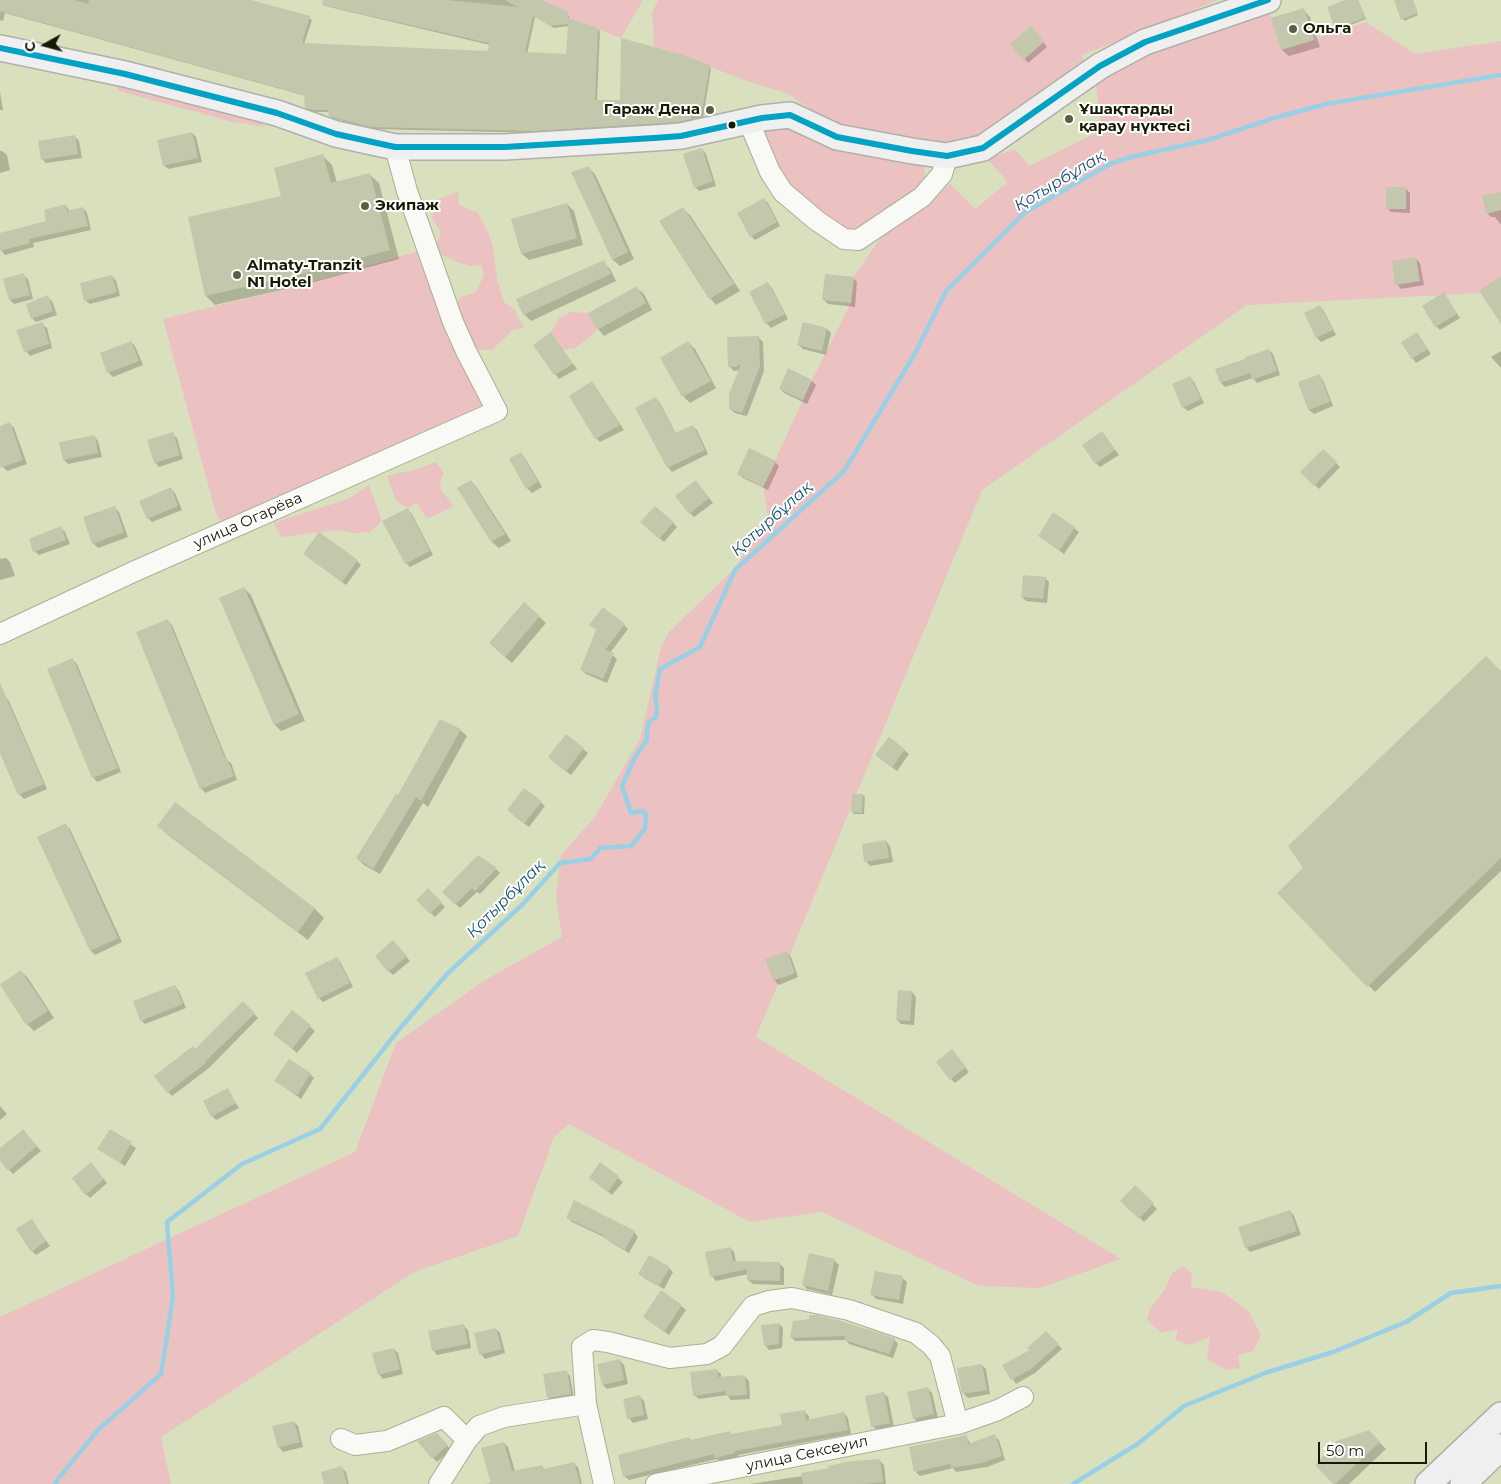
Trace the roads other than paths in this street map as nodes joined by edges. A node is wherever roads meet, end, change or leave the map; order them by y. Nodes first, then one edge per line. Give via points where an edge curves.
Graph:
1 (1268, 0) edge
2 (0, 48) edge
3 (749, 122) junction
4 (395, 147) junction
5 (947, 156) junction
6 (0, 634) edge
7 (1023, 1397) dead end
8 (586, 1404) junction
9 (1501, 1415) edge
10 (958, 1424) junction
11 (341, 1439) dead end
12 (467, 1440) junction
13 (1501, 1446) edge
14 (439, 1484) edge
15 (604, 1484) edge
16 (656, 1484) edge
17 (1428, 1484) edge
18 (1463, 1484) edge

1 - 5 main road via 1145,42 1100,66 983,148
2 - 4 main road via 125,74 277,113 336,134
3 - 4 main road via 681,136 654,138 504,147
3 - 5 main road via 790,115 837,137
3 - 5 street via 770,172 783,192 844,239 858,240 922,197 942,174
4 - 6 street, улица Огарёва via 453,322 497,411
7 - 10 street, улица Сексеуил
8 - 10 street via 582,1347 592,1340 670,1358 707,1354 722,1346 753,1306 792,1298 849,1310 924,1339 940,1356
8 - 12 street via 504,1417 479,1426
8 - 15 street
9 - 17 main road
10 - 16 street, улица Сексеуил
11 - 12 street via 355,1445 387,1440 444,1417
12 - 14 street
13 - 18 main road

